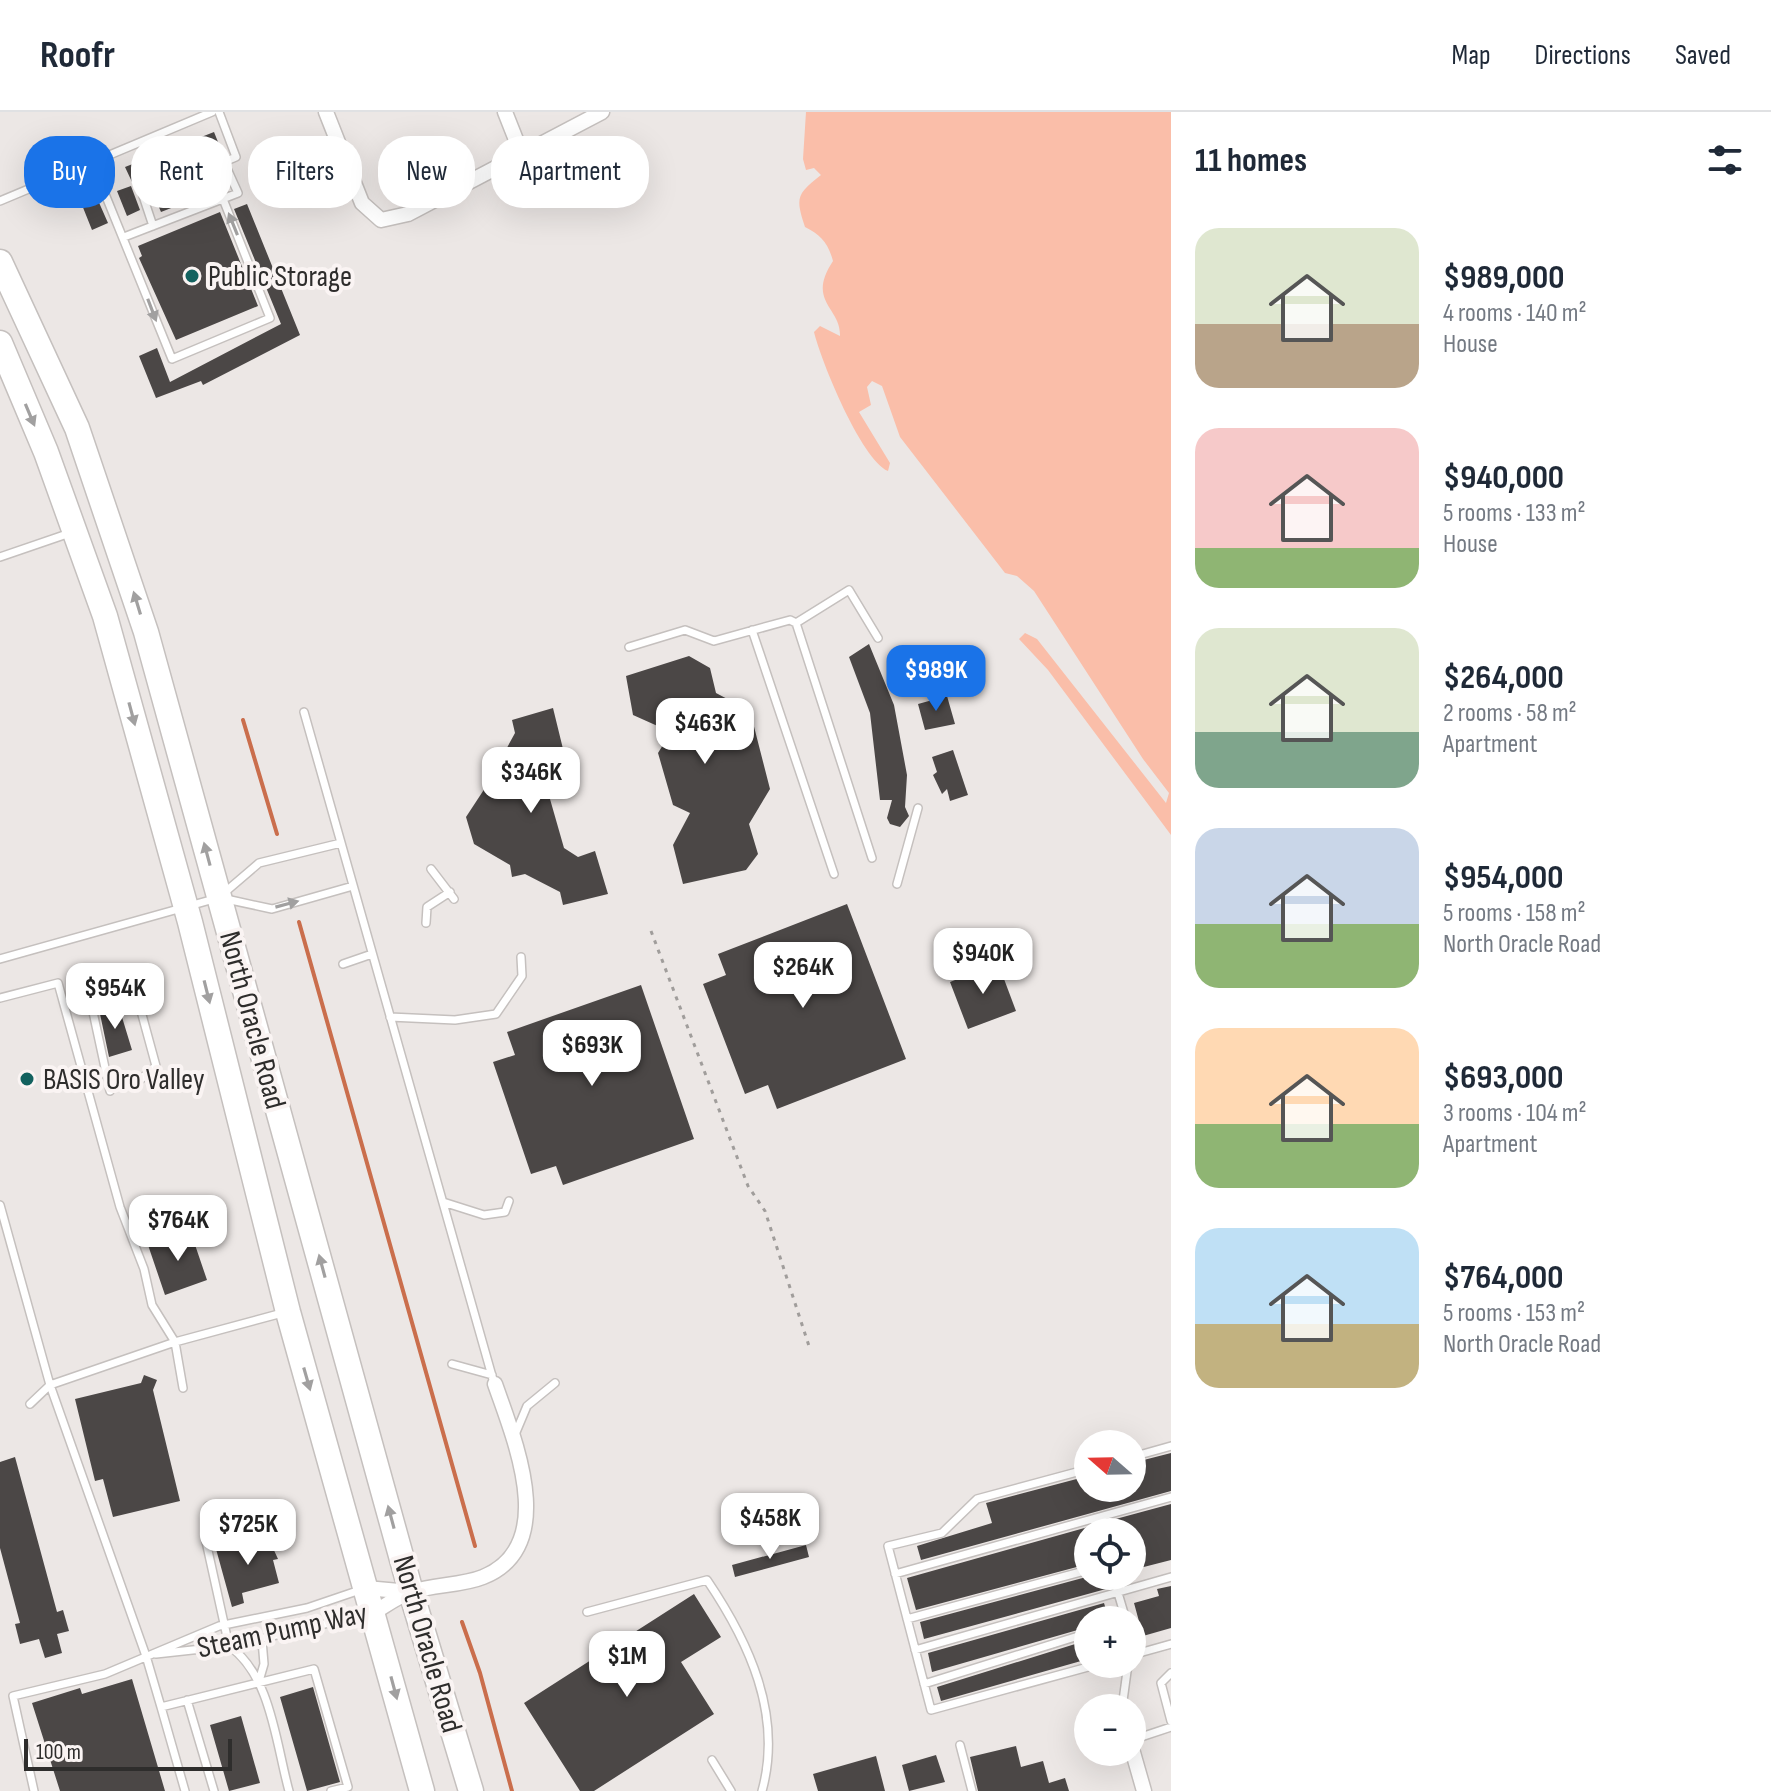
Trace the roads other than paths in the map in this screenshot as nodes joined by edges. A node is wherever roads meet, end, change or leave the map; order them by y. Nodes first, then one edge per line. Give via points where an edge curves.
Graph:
1 (212, 112) edge
2 (219, 112) edge
3 (326, 112) edge
4 (505, 112) edge
5 (602, 112) edge
6 (228, 136) edge
7 (514, 136) edge
8 (557, 136) edge
9 (115, 152) edge
10 (491, 171) edge
11 (232, 180) edge
12 (24, 191) edge
13 (232, 195) edge
14 (0, 201) edge
15 (112, 208) edge
16 (147, 208) edge
17 (200, 208) edge
18 (227, 208) edge
19 (153, 226) junction
20 (124, 237) junction
21 (0, 262) edge
22 (0, 343) edge
23 (74, 531) junction
24 (0, 557) edge
25 (796, 623) junction
26 (752, 630) junction
27 (878, 638) dead end
28 (629, 647) dead end
29 (304, 712) dead end
30 (918, 808) dead end
31 (341, 843) junction
32 (872, 858) dead end
33 (431, 869) dead end
34 (834, 874) dead end
35 (897, 884) dead end
36 (353, 886) junction
37 (220, 898) junction
38 (185, 907) junction
39 (426, 923) dead end
40 (372, 954) junction
41 (521, 957) dead end
42 (0, 959) edge
43 (343, 964) dead end
44 (0, 998) edge
45 (390, 1017) junction
46 (133, 1086) dead end
47 (110, 1091) dead end
48 (509, 1201) dead end
49 (443, 1202) junction
50 (0, 1205) edge
51 (288, 1312) junction
52 (175, 1342) junction
53 (452, 1364) dead end
54 (493, 1379) junction
55 (555, 1383) dead end
56 (50, 1385) junction
57 (183, 1388) dead end
58 (30, 1404) dead end
59 (513, 1438) junction
60 (1171, 1446) edge
61 (1146, 1453) edge
62 (1074, 1473) edge
63 (1171, 1497) edge
64 (208, 1506) dead end
65 (1095, 1518) edge
66 (1074, 1524) edge
67 (895, 1574) junction
68 (1074, 1574) edge
69 (1171, 1577) edge
70 (366, 1588) junction
71 (1117, 1590) edge
72 (411, 1592) junction
73 (1118, 1593) junction
74 (1122, 1606) edge
75 (587, 1612) dead end
76 (373, 1613) junction
77 (907, 1619) junction
78 (223, 1625) junction
79 (1074, 1637) edge
80 (262, 1640) junction
81 (1171, 1644) edge
82 (229, 1646) junction
83 (915, 1650) junction
84 (1146, 1651) edge
85 (146, 1656) junction
86 (1074, 1671) edge
87 (1171, 1673) edge
88 (259, 1681) junction
89 (924, 1684) junction
90 (187, 1700) junction
91 (161, 1707) junction
92 (1171, 1721) edge
93 (1171, 1727) edge
94 (1146, 1735) edge
95 (960, 1745) dead end
96 (712, 1760) dead end
97 (1137, 1766) edge
98 (34, 1791) edge
99 (185, 1791) edge
100 (214, 1791) edge
101 (289, 1791) edge
102 (331, 1791) edge
103 (422, 1791) edge
104 (471, 1791) edge
105 (731, 1791) edge
106 (762, 1791) edge
107 (972, 1791) edge
108 (1144, 1791) edge

1 - 9 lane
2 - 6 lane
3 - 10 street via 362,203 381,220 408,214
4 - 7 street
5 - 8 street
11 - 13 lane via 238,193
12 - 14 lane
15 - 20 lane
16 - 19 lane
17 - 19 lane
20 -> 18 lane via 172,359 270,318
19 - 20 lane
37 -> 21 highway, North Oracle Road via 113,526 77,428
22 -> 23 highway, North Oracle Road
23 - 24 lane
23 -> 38 highway, North Oracle Road via 105,616
25 - 26 lane
25 - 27 lane via 849,590
25 - 32 lane
26 - 28 lane via 714,641 685,630
26 - 34 lane
29 - 31 lane
30 - 35 lane
31 - 36 lane
31 - 37 lane via 259,863
33 - 39 lane via 452,895 427,907
37 -> 36 lane via 272,909
36 - 40 lane
37 - 38 lane
72 -> 37 highway, North Oracle Road
38 - 42 lane
38 -> 51 highway, North Oracle Road
40 - 43 lane
40 - 45 lane
41 - 45 lane via 522,976 496,1014 455,1020
44 - 52 lane via 58,983 120,1207 152,1305
45 - 49 lane
46 - 47 lane via 156,1066 135,989 126,983 90,998
48 - 49 lane via 505,1212 495,1215
49 - 54 lane
50 - 56 lane
51 - 52 lane
51 -> 70 highway, North Oracle Road
52 - 56 lane
52 - 57 lane
53 - 54 lane
54 - 59 street, Steam Pump Way
55 - 59 lane via 527,1406
56 - 58 lane
56 - 85 lane
59 - 72 street, Steam Pump Way via 528,1509 522,1540 508,1563 483,1577
60 - 61 lane
62 - 67 lane via 977,1499 942,1533 888,1546
63 - 65 lane
64 - 78 lane via 205,1537
66 - 67 lane
67 - 77 lane
68 - 77 lane
69 - 73 lane
70 - 72 street
70 - 76 highway, North Oracle Road
70 - 78 lane, Steam Pump Way via 307,1608
71 - 73 lane
72 - 76 street, Steam Pump Way
72 - 104 highway, North Oracle Road
73 - 74 lane
73 - 83 lane
75 - 106 lane via 707,1580 731,1616 763,1689 768,1757
76 - 80 lane, Steam Pump Way
76 -> 103 highway, North Oracle Road
77 - 83 lane
78 - 82 lane
78 - 85 lane, Steam Pump Way
79 - 89 lane
80 - 82 lane, Steam Pump Way
80 - 88 lane
81 - 84 lane
82 - 85 lane, Steam Pump Way
82 - 88 lane via 244,1656
83 - 89 lane
85 - 91 lane
85 - 98 lane, Steam Pump Way via 105,1674 13,1696
86 - 89 lane via 931,1710
87 - 92 lane via 1161,1683
88 - 90 lane
88 - 101 lane
88 - 102 lane via 314,1669 348,1787
90 - 91 lane
90 - 100 lane
91 - 99 lane
93 - 94 lane
95 - 107 lane
96 - 105 lane
97 - 108 street

